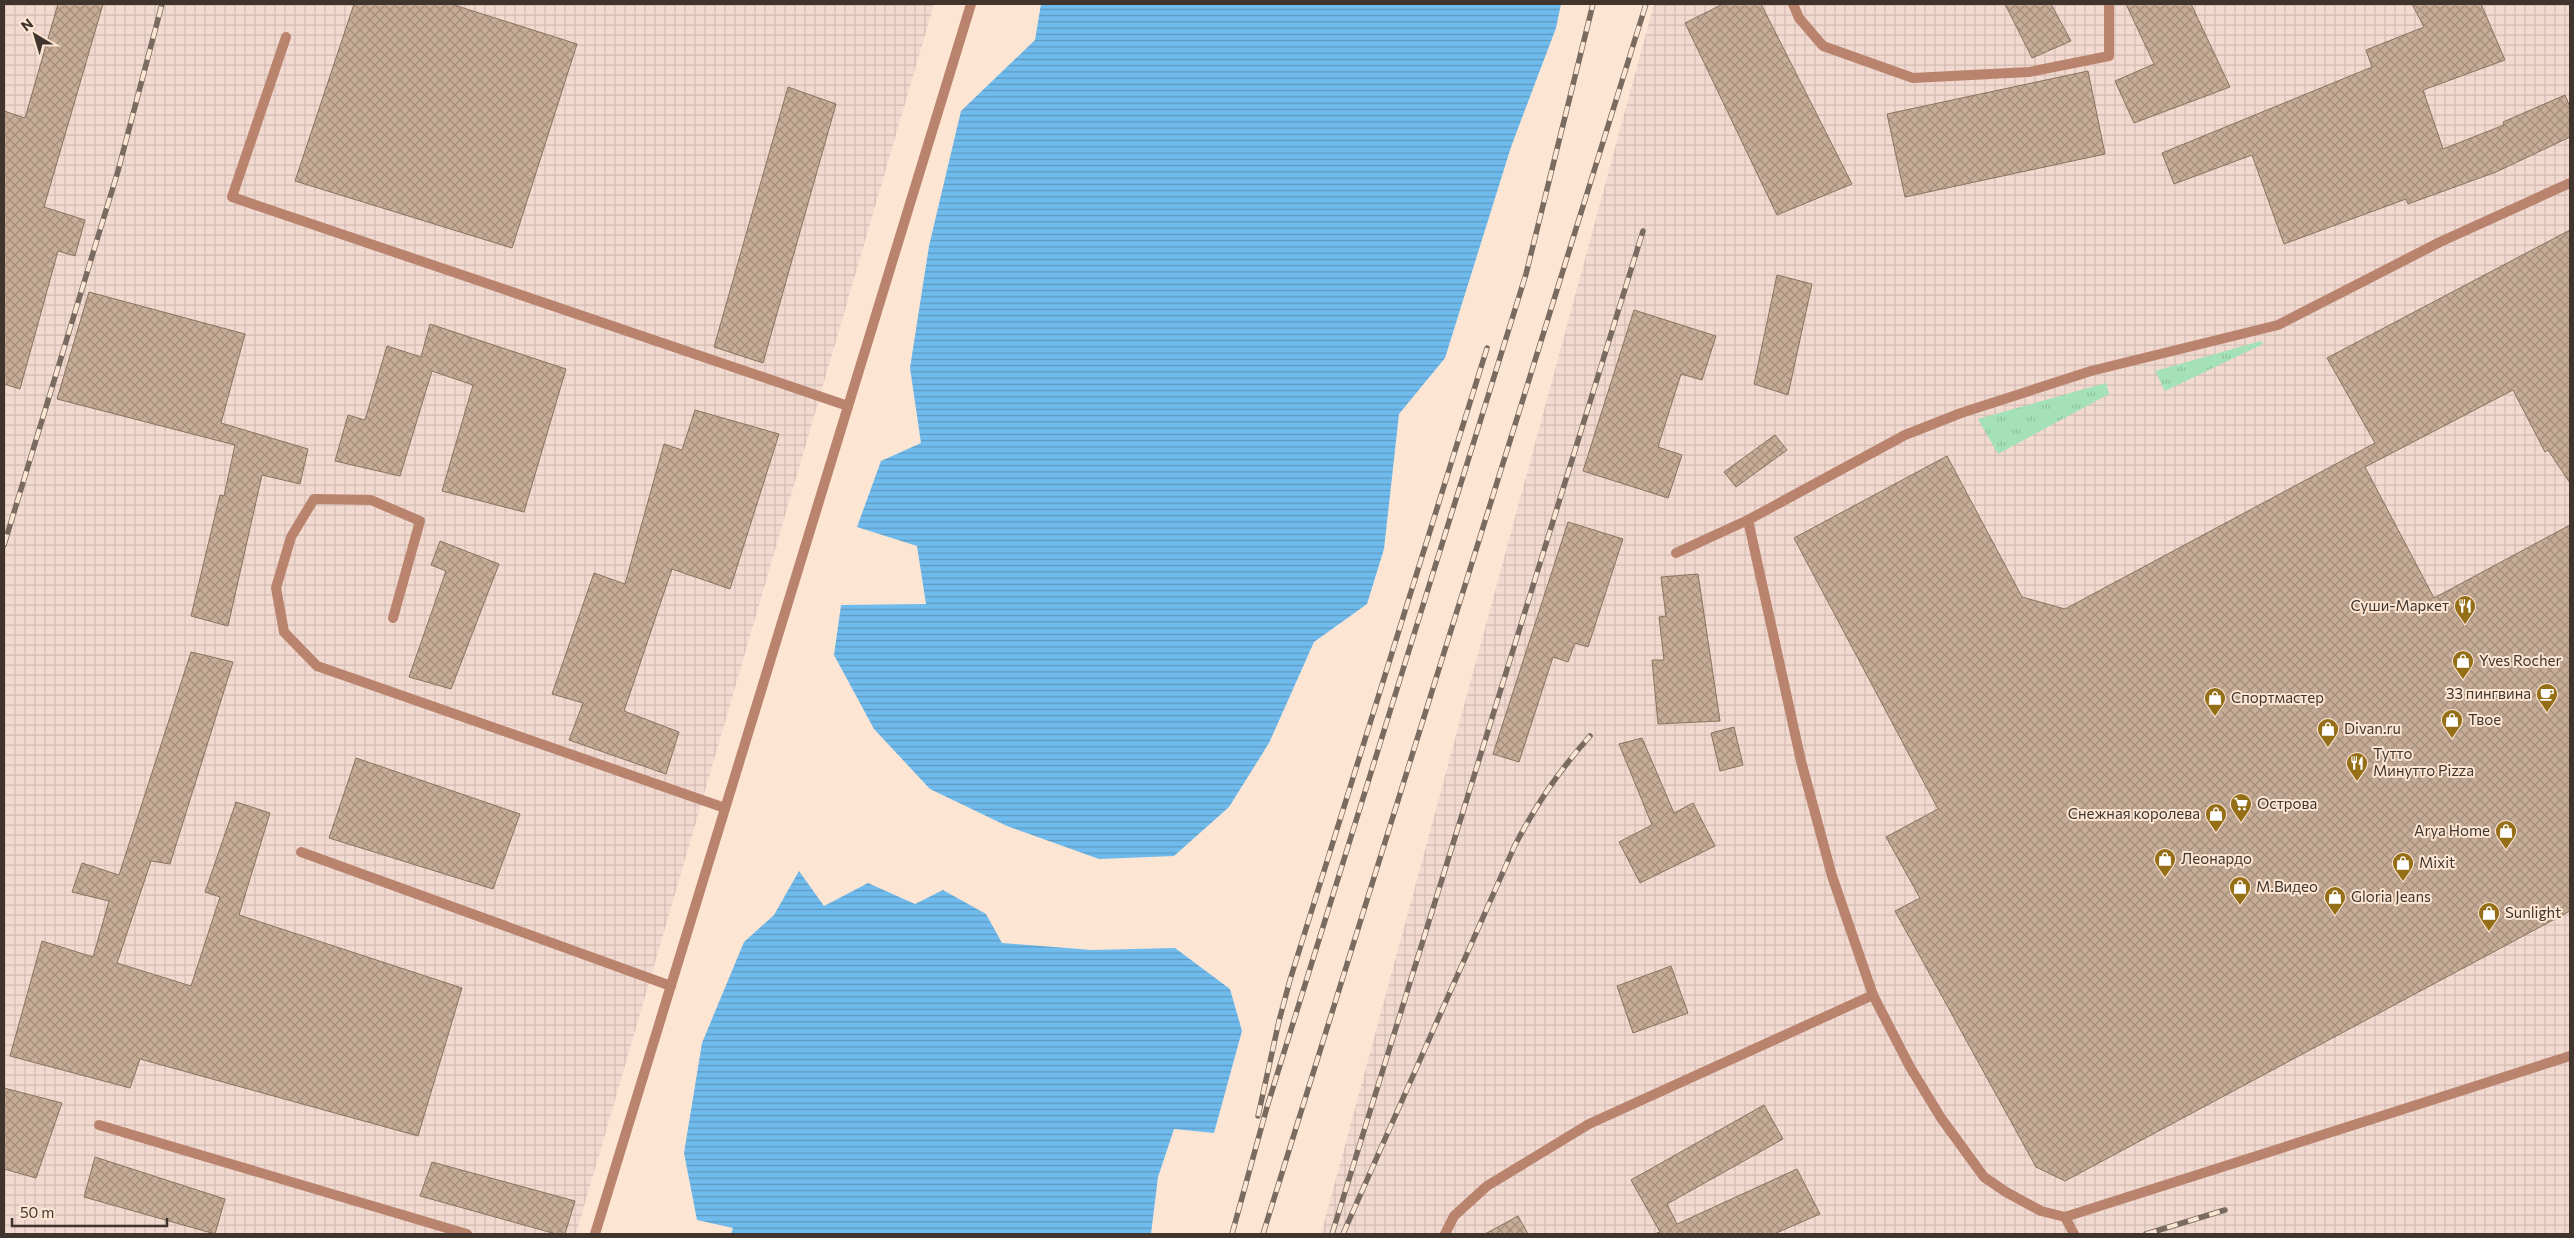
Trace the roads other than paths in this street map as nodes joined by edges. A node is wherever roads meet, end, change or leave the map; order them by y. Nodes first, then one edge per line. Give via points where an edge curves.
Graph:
1 (971, 4) edge
2 (1793, 4) edge
3 (2109, 4) edge
4 (286, 37) dead end
5 (2570, 183) edge
6 (848, 406) junction
7 (1748, 520) junction
8 (1676, 554) dead end
9 (393, 618) dead end
10 (725, 808) junction
11 (302, 852) dead end
12 (671, 986) junction
13 (1873, 995) junction
14 (2570, 1056) edge
15 (99, 1125) dead end
16 (2064, 1217) junction
17 (467, 1234) edge
18 (595, 1234) edge
19 (1446, 1234) edge
20 (2074, 1234) edge

1 - 6 street
2 - 3 street via 1799,18 1823,46 1913,78 2029,72 2110,56
4 - 6 street via 232,197
5 - 7 street via 2440,242 2278,324 2091,371 1961,413 1905,435
6 - 10 street
7 - 8 street
7 - 13 street via 1804,770 1832,876
9 - 10 street via 420,521 371,500 314,500 291,537 276,588 284,632 317,666
10 - 12 street
11 - 12 street
12 - 18 street
13 - 16 street via 1923,1089 1984,1176 2041,1211
13 - 19 street via 1588,1124 1487,1186 1454,1216
14 - 16 street
15 - 17 street
16 - 20 street

